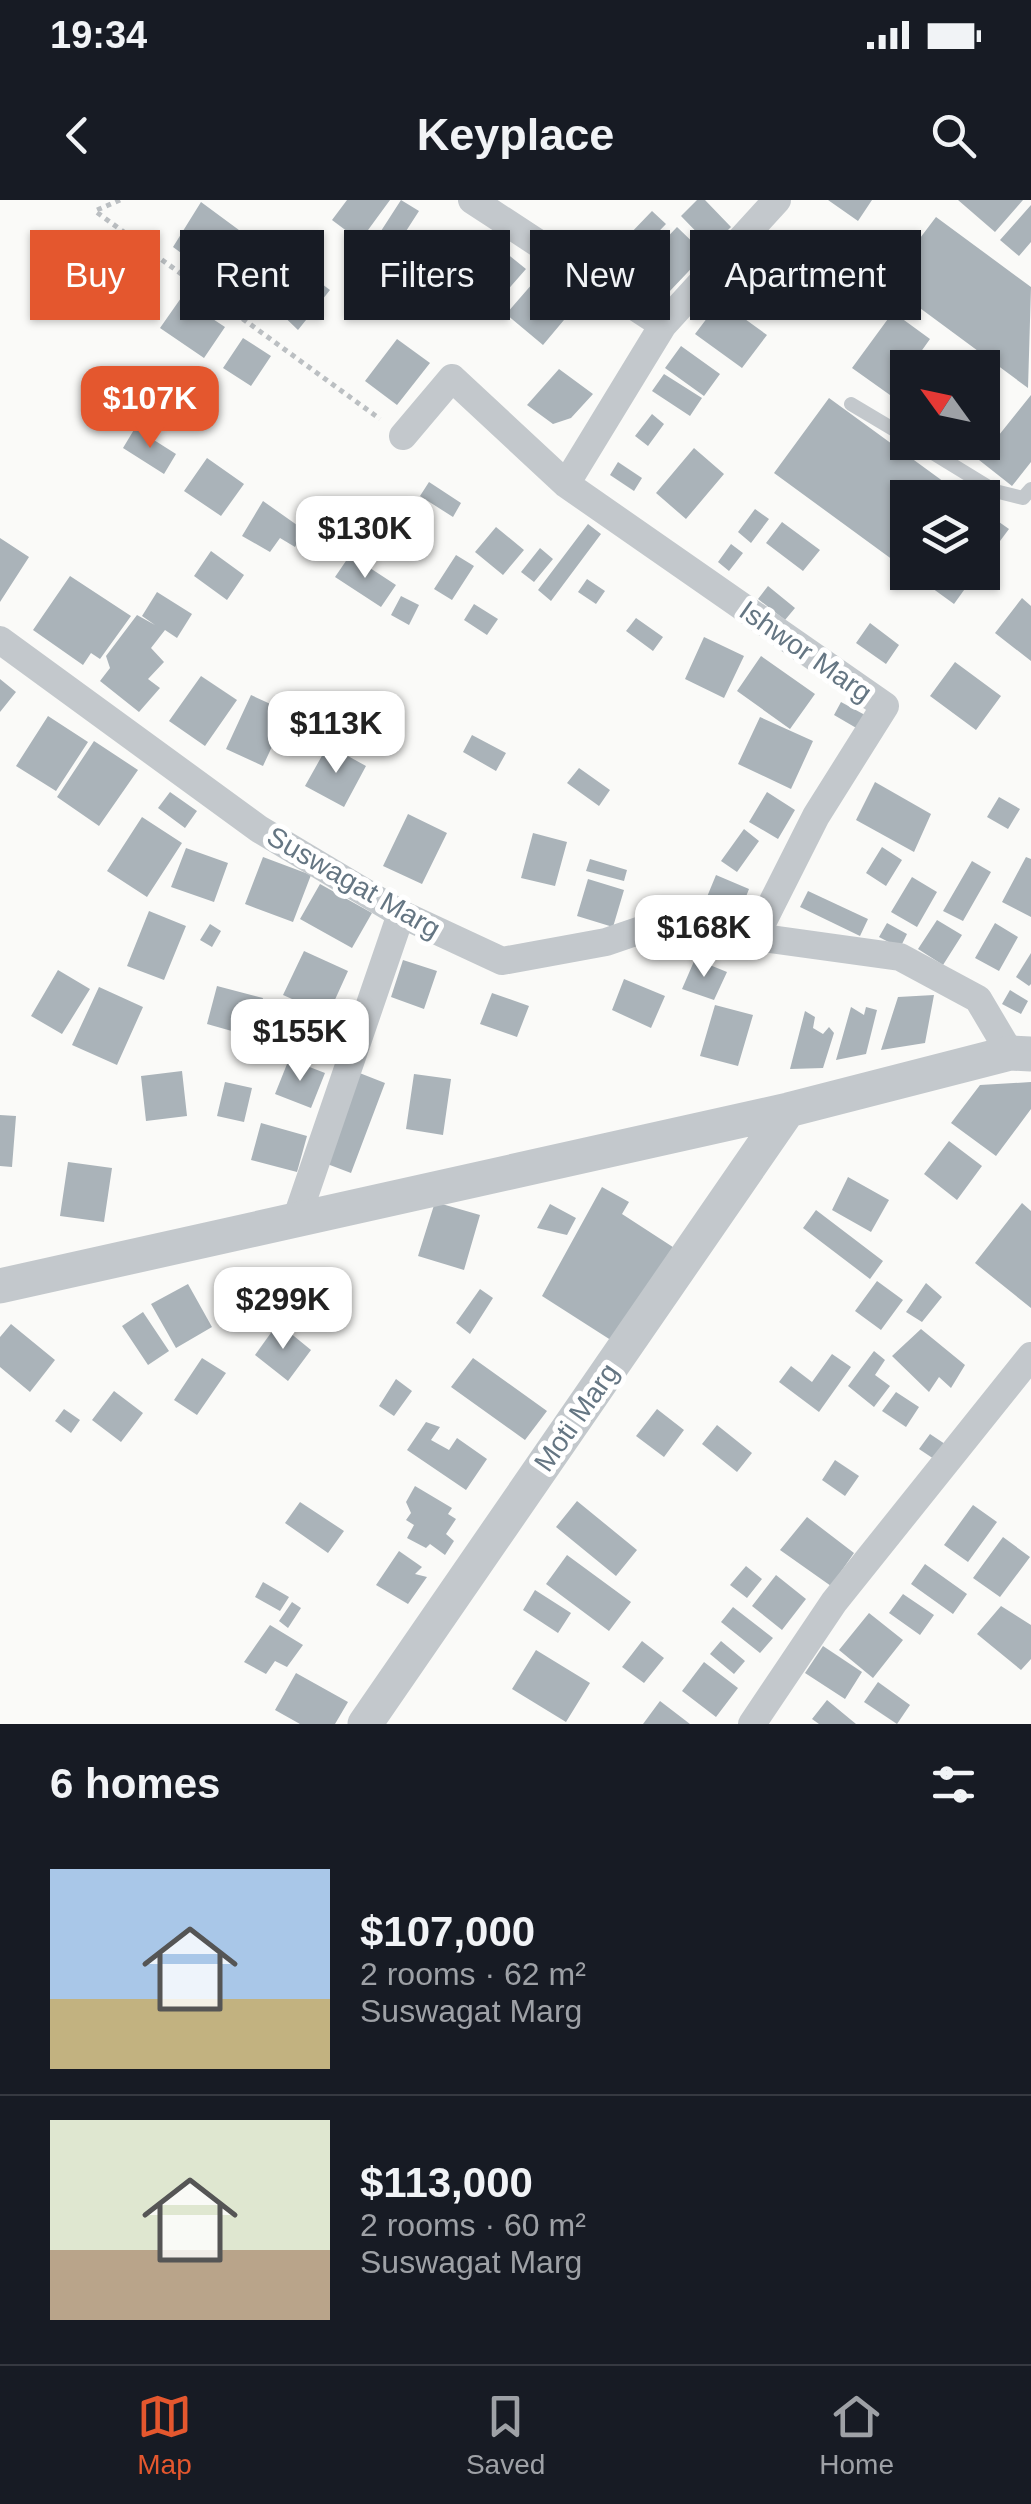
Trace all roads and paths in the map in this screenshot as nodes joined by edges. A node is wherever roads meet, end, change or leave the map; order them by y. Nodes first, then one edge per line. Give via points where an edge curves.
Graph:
1 (120, 200) edge
2 (472, 200) edge
3 (777, 200) edge
4 (662, 325) junction
5 (852, 404) dead end
6 (890, 427) edge
7 (403, 436) joint
8 (944, 460) edge
9 (566, 484) junction
10 (1031, 489) edge
11 (0, 640) edge
12 (400, 914) junction
13 (755, 937) junction
14 (1021, 1054) edge
15 (788, 1110) junction
16 (297, 1217) junction
17 (0, 1286) edge
18 (1031, 1356) edge
19 (364, 1724) edge
20 (752, 1724) edge

1 - 7 path via 95,211
2 - 4 street
3 - 4 street
4 - 9 street
5 - 6 lane
7 - 9 street via 452,378
8 - 10 lane via 995,491 1023,498
9 - 13 street, Ishwor Marg via 886,706 816,816
11 - 12 street, Suswagat Marg via 259,828
12 - 13 street, Suswagat Marg via 502,961 606,942 680,917
12 - 16 street
13 - 14 street via 900,957 978,999
14 - 15 street
15 - 16 street
15 - 19 street, Moti Marg
16 - 17 street
18 - 20 street via 834,1602

